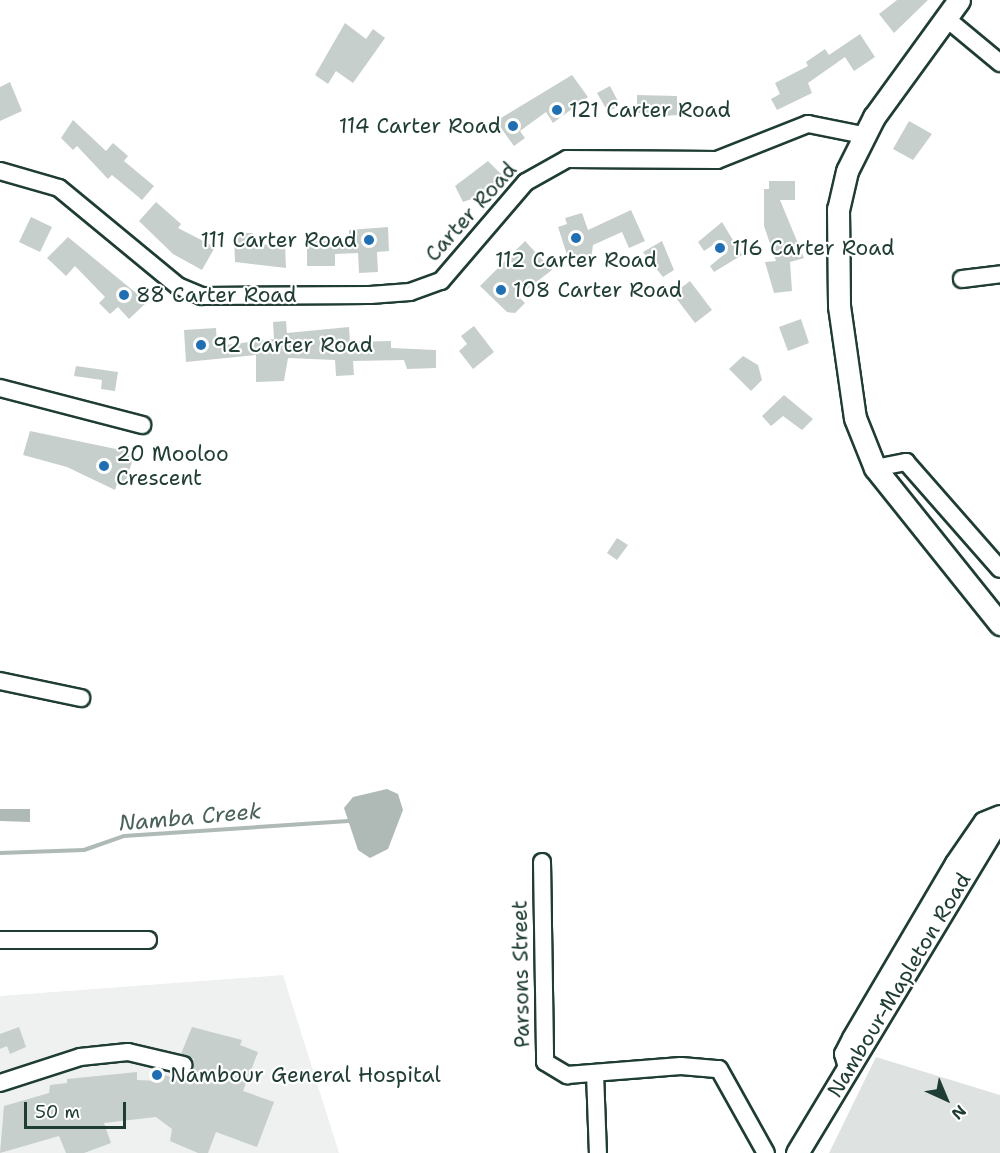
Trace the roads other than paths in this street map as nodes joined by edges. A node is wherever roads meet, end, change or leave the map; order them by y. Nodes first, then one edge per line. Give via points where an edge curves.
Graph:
1 (959, 0) edge
2 (947, 19) junction
3 (1000, 63) edge
4 (863, 135) junction
5 (0, 171) edge
6 (1000, 274) edge
7 (962, 279) dead end
8 (0, 388) edge
9 (142, 425) dead end
10 (874, 466) junction
11 (1000, 569) edge
12 (1000, 624) edge
13 (0, 681) edge
14 (81, 699) dead end
15 (1000, 815) edge
16 (542, 862) dead end
17 (0, 940) edge
18 (148, 940) dead end
19 (183, 1065) dead end
20 (595, 1073) junction
21 (0, 1083) edge
22 (598, 1153) edge
23 (766, 1153) edge
24 (797, 1153) edge

1 - 2 main road
2 - 3 street
2 - 4 main road
4 - 5 street, Carter Road via 808,124 717,160 567,159 526,182 441,280 410,292 370,296 202,296 178,286 59,188
4 - 10 main road via 847,171 836,246 846,378
6 - 7 street
8 - 9 street
10 - 11 street via 906,462
10 - 12 main road
13 - 14 street
15 - 24 main road, Nambour-Mapleton Road
16 - 20 street, Parsons Street via 545,1062 567,1075
17 - 18 street
19 - 21 street via 128,1052 80,1057
20 - 22 street
20 - 23 street, Parsons Street via 719,1069

